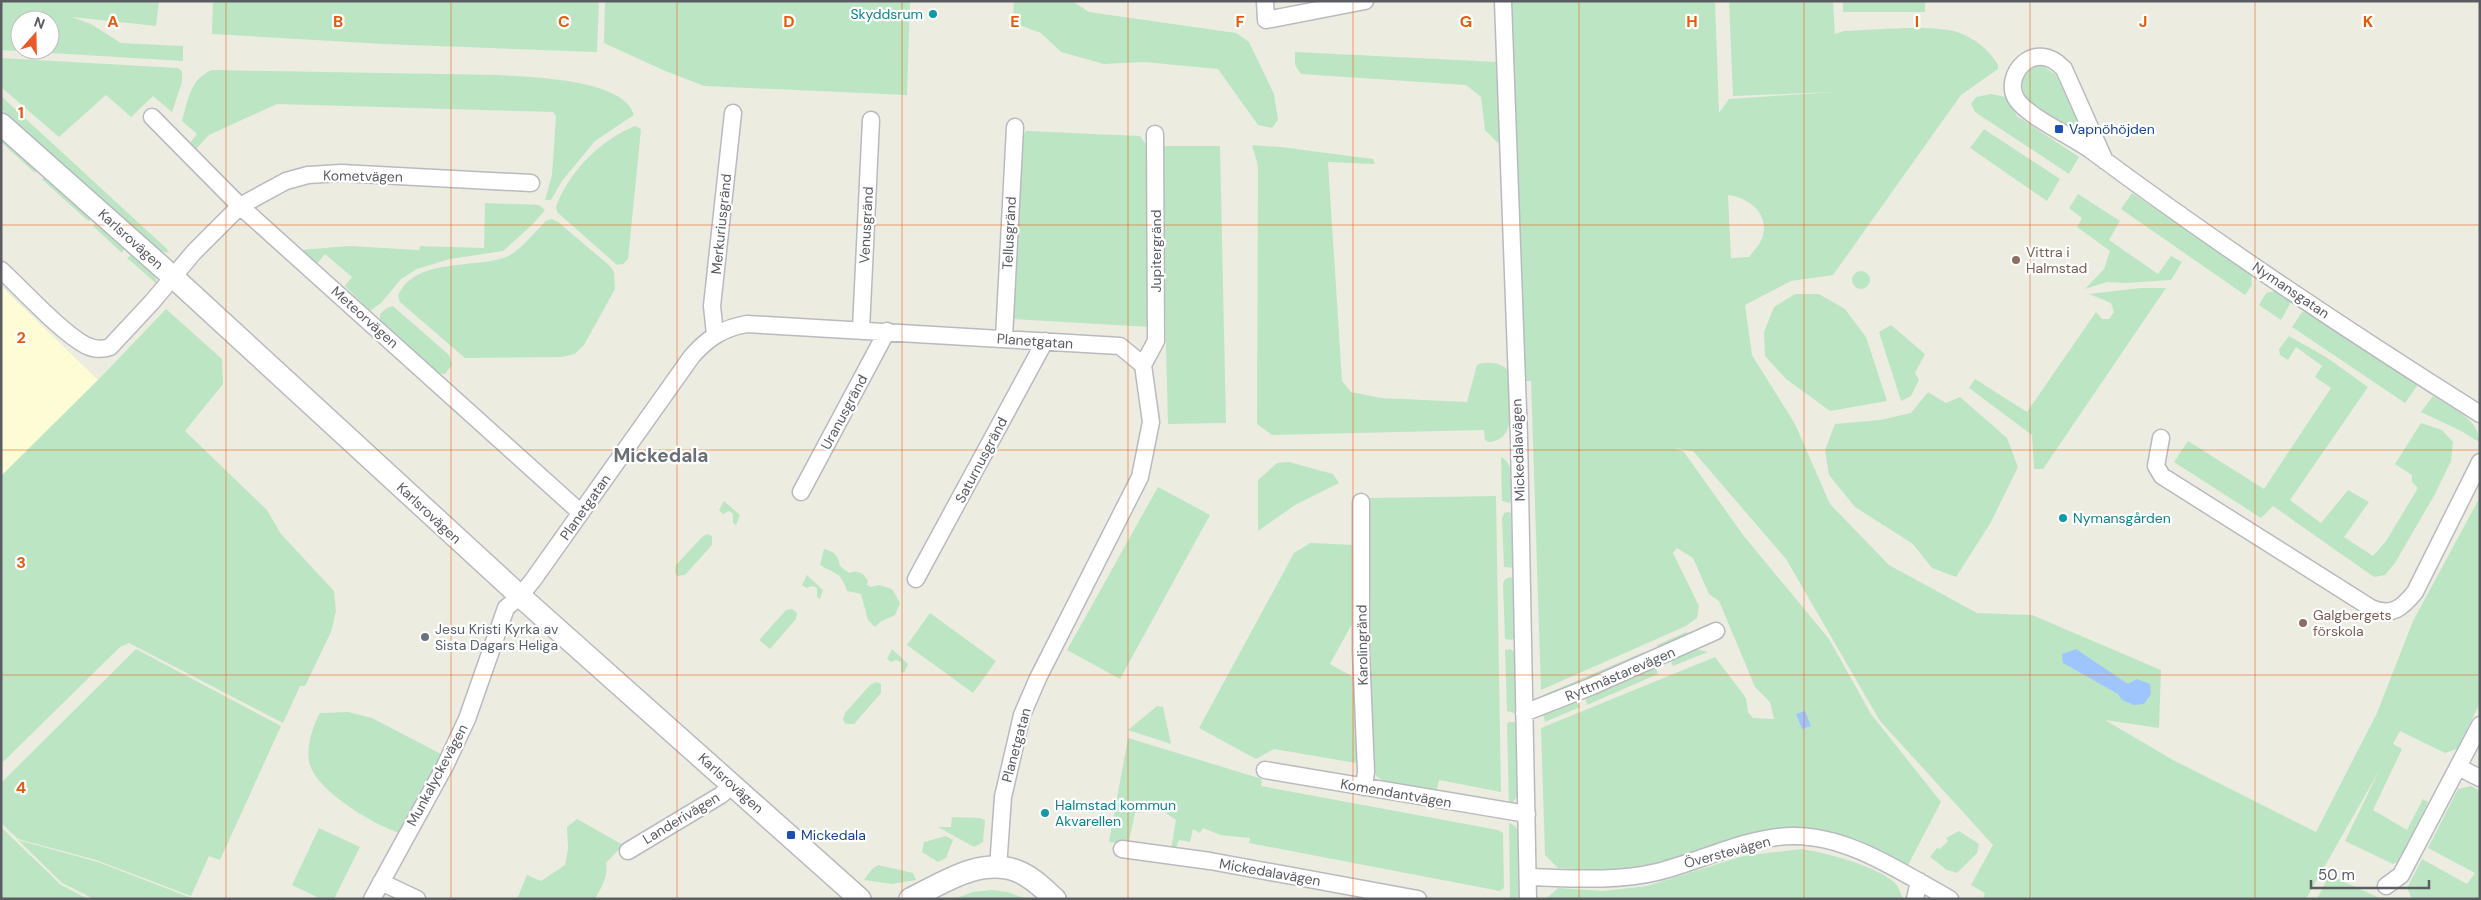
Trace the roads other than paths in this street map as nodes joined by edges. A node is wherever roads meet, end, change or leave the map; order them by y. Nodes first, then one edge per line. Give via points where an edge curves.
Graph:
1 (1265, 1) edge
2 (1365, 1) edge
3 (1503, 1) edge
4 (733, 113) dead end
5 (152, 118) dead end
6 (871, 120) dead end
7 (1, 124) edge
8 (1014, 127) dead end
9 (1155, 134) dead end
10 (2106, 161) junction
11 (531, 183) dead end
12 (240, 206) junction
13 (1, 270) edge
14 (173, 277) junction
15 (861, 329) junction
16 (887, 331) junction
17 (715, 334) junction
18 (1004, 338) junction
19 (1045, 341) junction
20 (1143, 365) junction
21 (2480, 414) edge
22 (2161, 438) dead end
23 (2480, 462) edge
24 (801, 492) dead end
25 (1361, 502) dead end
26 (581, 513) junction
27 (916, 578) dead end
28 (520, 596) junction
29 (1716, 631) dead end
30 (1524, 713) junction
31 (2480, 725) edge
32 (2458, 767) junction
33 (1266, 770) dead end
34 (2480, 778) edge
35 (733, 784) junction
36 (1364, 787) junction
37 (1527, 814) junction
38 (1122, 848) dead end
39 (628, 851) dead end
40 (998, 868) junction
41 (1528, 877) junction
42 (1919, 881) junction
43 (381, 882) junction
44 (2386, 886) dead end
45 (372, 899) edge
46 (418, 899) edge
47 (860, 899) edge
48 (910, 899) edge
49 (1055, 899) edge
50 (1418, 899) edge
51 (1528, 899) edge
52 (1915, 899) edge
53 (1950, 899) edge

1 - 2 street via 1266,20
3 - 30 street, Mickedalavägen via 1519,437
4 - 17 street, Merkuriusgränd via 712,306
5 - 12 street, Meteorvägen
6 - 15 street, Venusgränd
7 - 14 street, Karlsrovägen
8 - 18 street, Tellusgränd
9 - 20 street, Jupitergränd via 1156,341
10 - 10 street, Nymansgatan via 2029,111 2016,99 2013,87 2022,64 2030,58 2042,57 2054,59 2064,69
10 - 21 street, Nymansgatan via 2185,219
11 - 12 street, Kometvägen via 341,173 308,175 286,180
12 - 14 street, Kometvägen
12 - 26 street, Meteorvägen
13 - 14 street, Kometvägen via 67,331 85,345 102,350 110,348
14 - 28 street, Karlsrovägen
15 - 16 street, Planetgatan
15 - 17 street, Planetgatan via 747,324 729,327
16 - 18 street, Planetgatan
16 - 24 street, Uranusgränd
17 - 26 street, Planetgatan via 692,356
18 - 19 street, Planetgatan
19 - 20 street, Planetgatan via 1120,346
19 - 27 street, Saturnusgränd
20 - 40 street, Planetgatan via 1151,422 1140,477 1042,669 1022,715 1003,797
22 - 23 street via 2156,466 2162,476 2371,608 2386,613 2404,605 2415,592
25 - 36 street, Karolingränd
26 - 28 street, Planetgatan
28 - 35 street, Karlsrovägen
28 - 43 street, Munkalyckevägen via 506,608 466,720 445,766
29 - 30 street, Ryttmästarevägen
30 - 37 street, Mickedalavägen
31 - 32 street
32 - 34 street
32 - 44 street via 2401,875
33 - 36 street, Komendantvägen
35 - 39 street, Landerivägen via 721,795
35 - 47 street, Karlsrovägen
36 - 37 street, Komendantvägen
37 - 41 street, Mickedalavägen
38 - 50 street, Mickedalavägen
40 - 48 street via 968,871
40 - 49 street via 1018,871
41 - 42 street, Överstevägen via 1622,878 1657,872 1739,846 1792,836 1852,848
41 - 51 street, Mickedalavägen
42 - 52 street
42 - 53 street, Överstevägen
43 - 45 street, Munkalyckevägen
43 - 46 street

